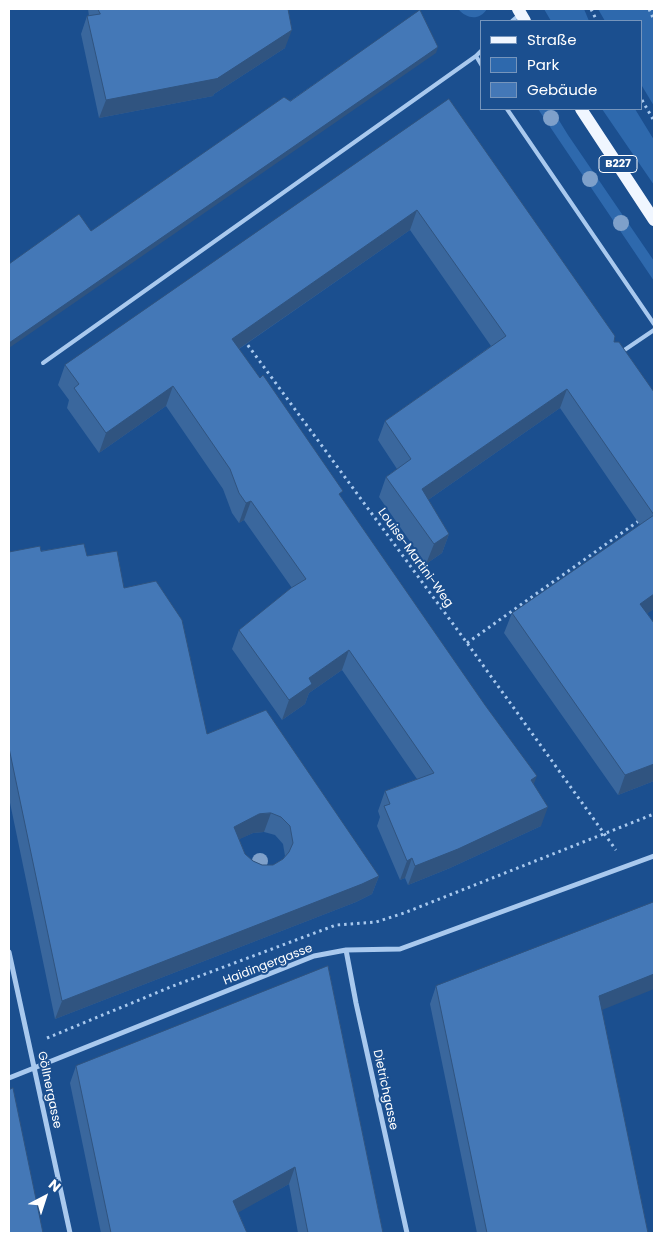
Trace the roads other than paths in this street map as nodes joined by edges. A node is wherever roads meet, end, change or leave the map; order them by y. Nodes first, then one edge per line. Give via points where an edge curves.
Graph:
1 (480, 52) edge
2 (476, 56) junction
3 (480, 63) edge
4 (508, 110) edge
5 (582, 110) edge
6 (654, 220) edge
7 (654, 324) edge
8 (654, 330) edge
9 (617, 355) edge
10 (43, 363) dead end
11 (654, 856) edge
12 (346, 950) junction
13 (9, 952) edge
14 (34, 1068) junction
15 (9, 1078) edge
16 (70, 1233) edge
17 (406, 1233) edge

1 - 2 lane
2 - 3 lane
2 - 10 lane
4 - 7 lane
5 - 6 main road, B227
8 - 9 lane
11 - 12 street, Haidingergasse via 400,949
12 - 14 street, Haidingergasse via 314,956
12 - 17 street, Dietrichgasse
13 - 14 street, Göllnergasse
14 - 15 street, Haidingergasse
14 - 16 street, Göllnergasse

